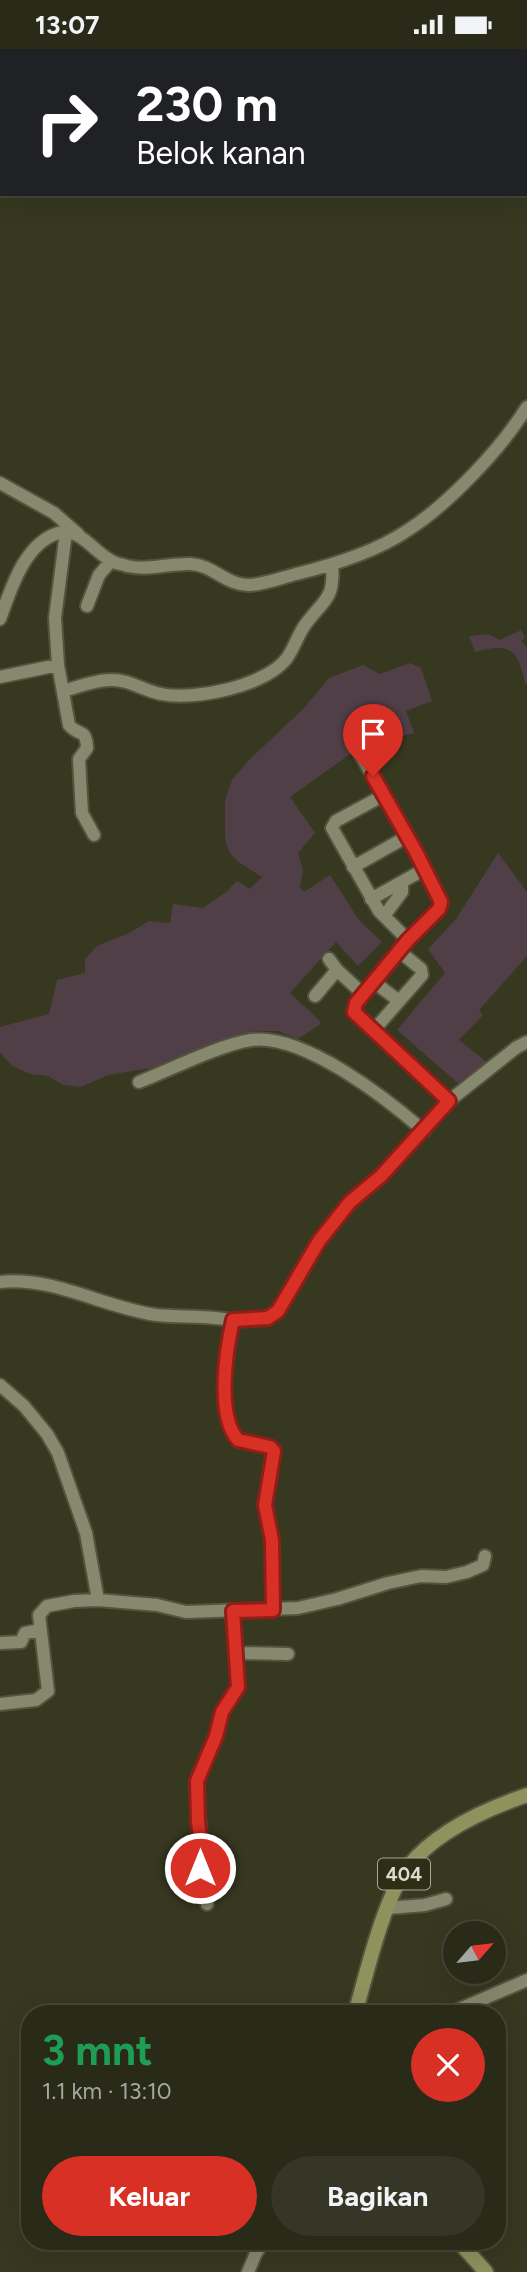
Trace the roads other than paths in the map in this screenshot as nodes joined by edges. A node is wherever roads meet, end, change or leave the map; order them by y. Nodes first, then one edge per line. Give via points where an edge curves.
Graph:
1 (527, 407) edge
2 (0, 483) edge
3 (72, 533) junction
4 (111, 561) junction
5 (329, 566) junction
6 (87, 606) dead end
7 (0, 619) edge
8 (58, 665) junction
9 (0, 677) edge
10 (63, 691) junction
11 (361, 756) dead end
12 (384, 795) junction
13 (94, 835) dead end
14 (408, 837) junction
15 (353, 867) junction
16 (425, 869) junction
17 (402, 882) junction
18 (371, 899) junction
19 (384, 916) junction
20 (408, 940) junction
21 (399, 951) junction
22 (374, 982) junction
23 (363, 994) junction
24 (315, 996) dead end
25 (400, 1001) junction
26 (373, 1031) junction
27 (527, 1042) edge
28 (139, 1082) dead end
29 (449, 1101) junction
30 (424, 1131) junction
31 (0, 1282) edge
32 (233, 1320) junction
33 (0, 1385) edge
34 (485, 1556) dead end
35 (98, 1600) junction
36 (273, 1610) junction
37 (233, 1611) junction
38 (40, 1630) junction
39 (0, 1643) edge
40 (237, 1653) junction
41 (288, 1654) dead end
42 (0, 1705) edge
43 (527, 1795) edge
44 (446, 1899) dead end
45 (207, 1904) dead end
46 (388, 1908) junction
47 (527, 1980) edge
48 (358, 2005) edge
49 (470, 2005) edge
50 (258, 2250) edge
51 (465, 2250) edge
52 (248, 2272) edge
53 (486, 2272) edge

1 - 5 street via 496,449 429,515 382,545
2 - 3 street via 54,513
3 - 4 street
3 - 7 street via 51,536 31,553 12,584
3 - 8 street via 55,618
4 - 5 street via 148,568 194,564 239,585
4 - 6 street via 99,575
5 - 10 street via 331,591 304,625 286,659 243,685 189,696 161,694 110,680
8 - 9 street
8 - 10 street
10 - 13 street via 69,725 86,738 87,748 79,759 81,810
11 - 12 street
12 - 14 street
12 - 15 street via 333,825
14 - 15 street
14 - 16 street
15 - 18 street
16 - 17 street
16 - 20 street via 440,906
17 - 18 street
17 - 19 street via 402,892
18 - 19 street
19 - 20 street
20 - 21 street
21 - 22 street
21 - 25 street via 423,972
22 - 23 street
22 - 25 street
23 - 24 street via 333,965
23 - 26 street via 354,1012
25 - 26 street
26 - 29 street
27 - 29 street
28 - 30 street via 241,1042 279,1040 381,1095
29 - 30 street
30 - 32 street via 350,1202 319,1241 278,1311 268,1318
31 - 32 street via 58,1288 156,1315
32 - 36 street via 225,1369 231,1431 238,1440 274,1451 265,1505 272,1540
33 - 35 street via 24,1406 58,1453 86,1532
34 - 36 street via 483,1565 467,1572 413,1577 311,1605
35 - 37 street via 186,1612
35 - 38 street via 47,1606 40,1612
36 - 37 street
37 - 40 street
38 - 39 street via 24,1633 21,1642
38 - 42 street via 46,1694 36,1700
40 - 41 street
40 - 45 street via 238,1687 222,1712 196,1786 203,1858 199,1880
43 - 46 main road, 404 via 482,1812 421,1853 407,1868
44 - 46 street
46 - 48 main road, 404
47 - 49 street
50 - 52 street
51 - 53 main road

